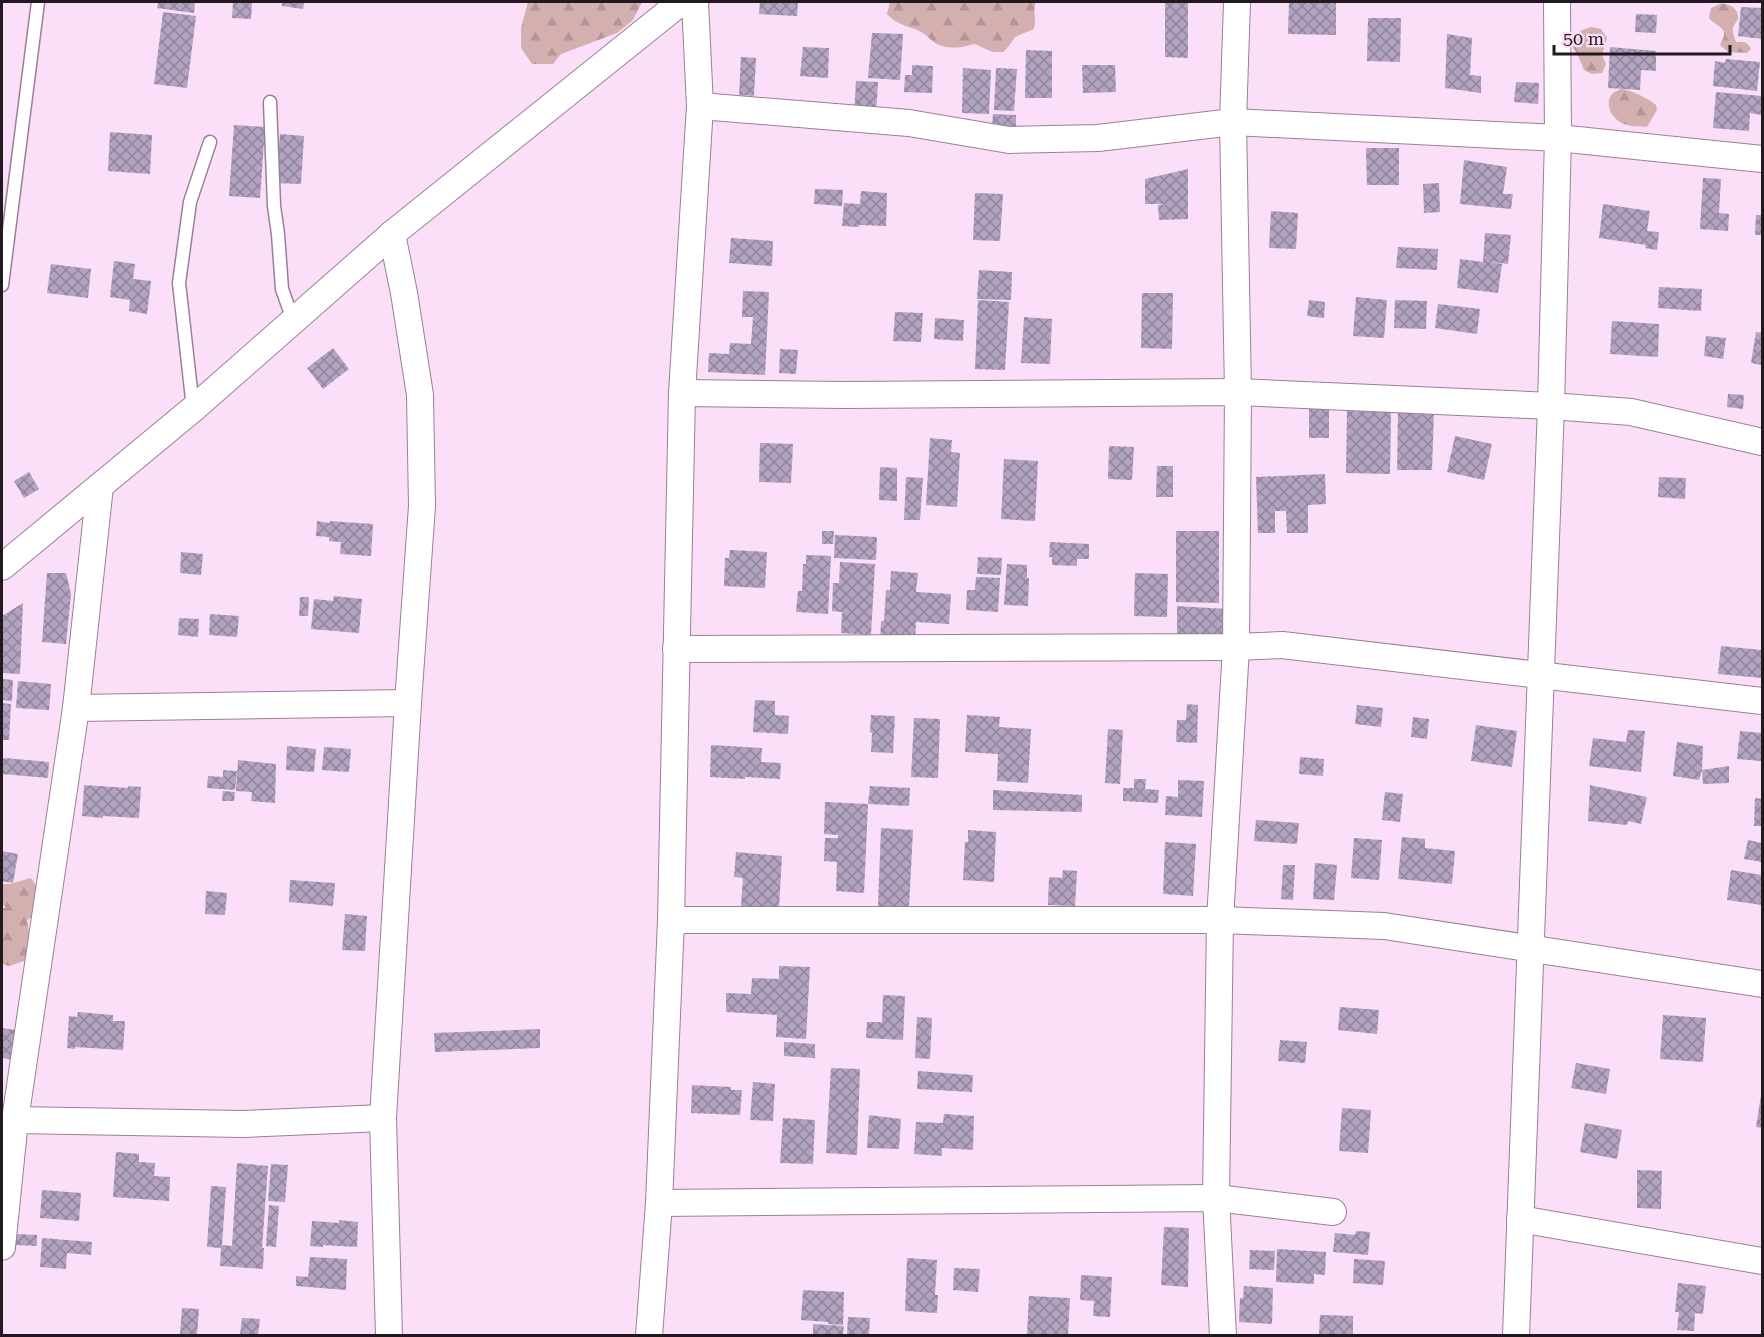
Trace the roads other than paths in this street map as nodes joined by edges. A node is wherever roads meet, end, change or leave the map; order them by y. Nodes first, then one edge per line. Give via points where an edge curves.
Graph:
1 (38, 2) edge
2 (681, 2) edge
3 (695, 2) edge
4 (1237, 2) edge
5 (1557, 2) edge
6 (270, 102) dead end
7 (700, 106) junction
8 (1233, 122) junction
9 (1558, 138) junction
10 (210, 142) dead end
11 (1762, 159) edge
12 (392, 234) junction
13 (2, 285) edge
14 (293, 320) junction
15 (1238, 392) junction
16 (682, 393) junction
17 (1551, 406) junction
18 (193, 409) junction
19 (1762, 442) edge
20 (100, 486) junction
21 (2, 567) edge
22 (1236, 647) junction
23 (676, 649) junction
24 (1541, 675) junction
25 (1762, 701) edge
26 (408, 703) junction
27 (76, 708) junction
28 (671, 920) junction
29 (1220, 920) junction
30 (1531, 948) junction
31 (1762, 984) edge
32 (383, 1118) junction
33 (15, 1120) junction
34 (1216, 1198) junction
35 (658, 1203) junction
36 (1333, 1212) dead end
37 (1520, 1219) junction
38 (2, 1247) edge
39 (1762, 1262) edge
40 (388, 1335) edge
41 (649, 1335) edge
42 (1223, 1335) edge
43 (1516, 1335) edge

1 - 13 lane
2 - 12 street
3 - 7 street
4 - 8 street
5 - 9 street
6 - 14 lane via 282,289
7 - 8 street via 909,123 1009,140 1098,138
7 - 16 street
8 - 9 street
8 - 15 street
9 - 11 street
9 - 17 street
10 - 18 lane via 190,202 179,283
12 - 14 street
12 - 26 street via 420,395 422,506
14 - 18 street
15 - 16 street
15 - 17 street
15 - 22 street
16 - 23 street
17 - 19 street via 1631,412
17 - 24 street
18 - 20 street
20 - 21 street
20 - 27 street
22 - 23 street
22 - 24 street via 1282,645
22 - 29 street
23 - 28 street
24 - 25 street
24 - 30 street
26 - 27 street
26 - 32 street
27 - 33 street
28 - 29 street
28 - 35 street
29 - 30 street via 1384,926
29 - 34 street
30 - 31 street
30 - 37 street
32 - 33 street via 243,1124
32 - 40 street
33 - 38 street
34 - 35 street
34 - 36 street
34 - 42 street
35 - 41 street
37 - 39 street
37 - 43 street

